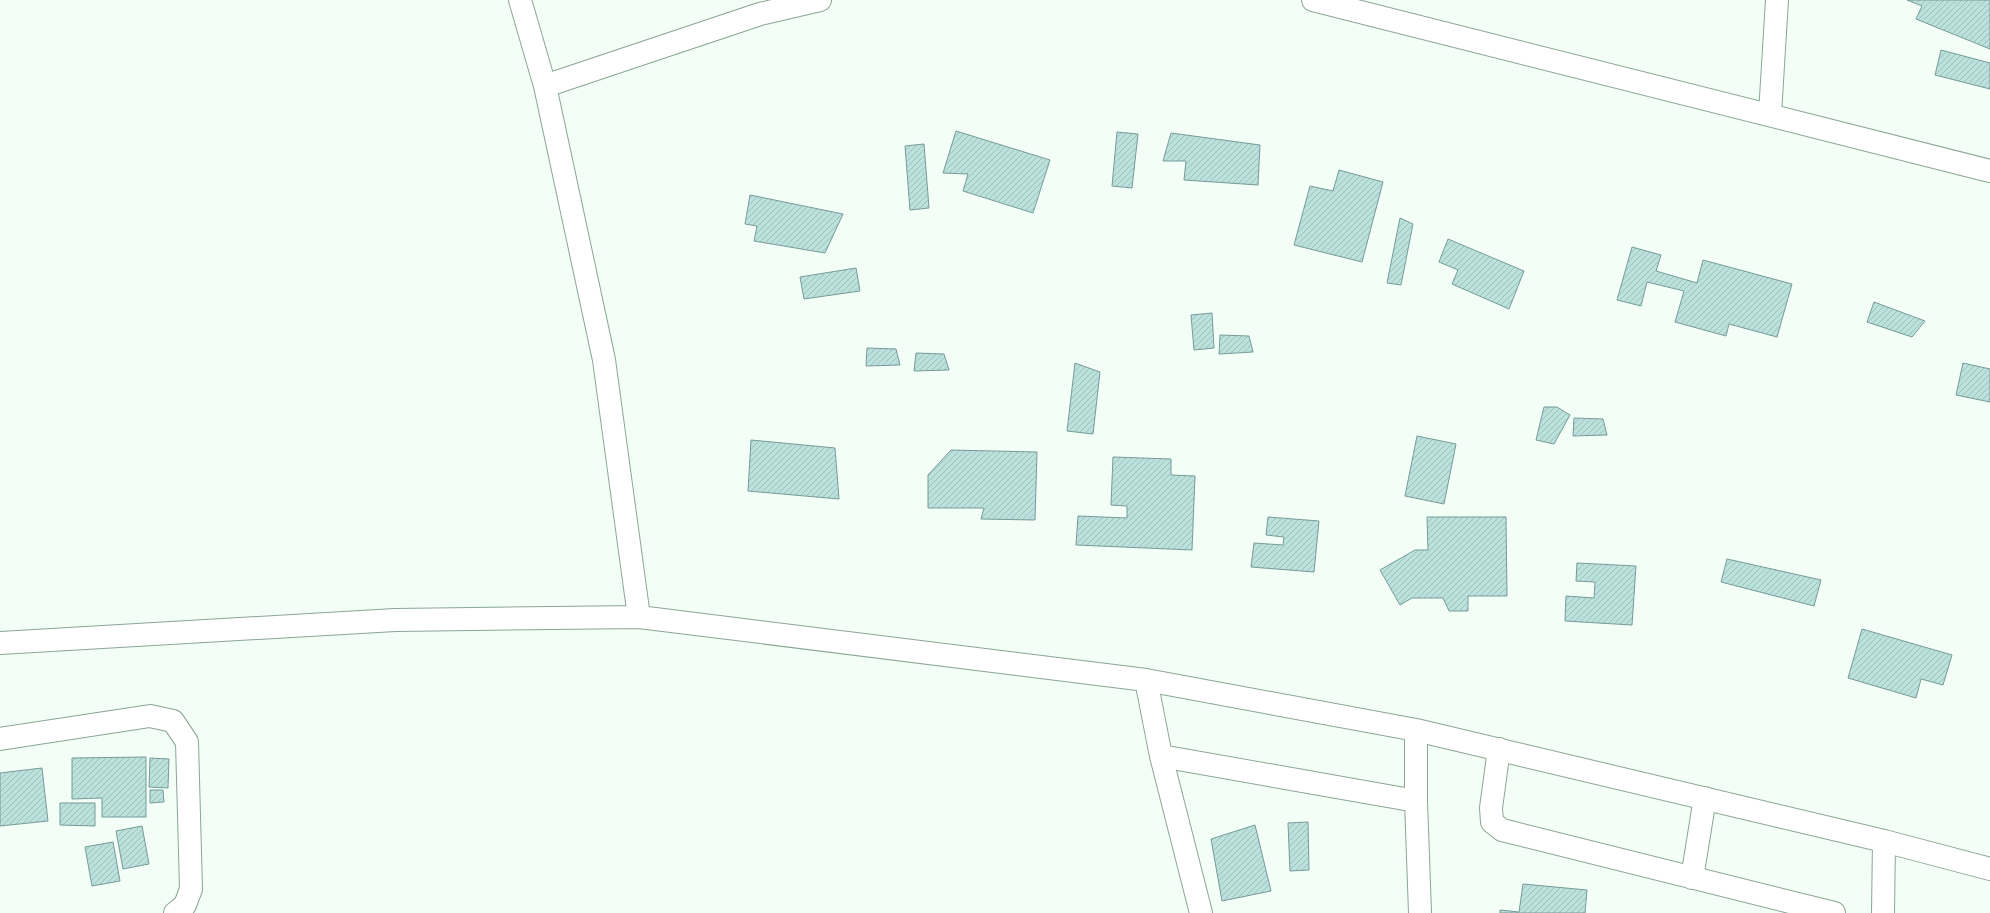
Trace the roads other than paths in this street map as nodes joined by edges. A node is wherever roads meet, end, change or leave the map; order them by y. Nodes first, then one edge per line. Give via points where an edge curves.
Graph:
1 (520, 0) edge
2 (820, 0) edge
3 (1313, 0) edge
4 (1777, 0) edge
5 (545, 86) junction
6 (1770, 114) junction
7 (1990, 171) edge
8 (639, 618) junction
9 (0, 643) edge
10 (1146, 680) junction
11 (1416, 730) junction
12 (0, 739) edge
13 (1499, 749) junction
14 (1161, 756) junction
15 (1705, 798) junction
16 (1416, 801) junction
17 (1884, 841) junction
18 (1990, 869) edge
19 (1692, 878) junction
20 (175, 913) edge
21 (1201, 913) edge
22 (1420, 913) edge
23 (1834, 913) edge
24 (1883, 913) edge

1 - 5 street
2 - 5 street via 760,14
3 - 6 street
4 - 6 street
5 - 8 street via 604,360
6 - 7 street
8 - 9 street via 395,620
8 - 10 street
10 - 11 street
10 - 14 street
11 - 13 street
11 - 16 street
12 - 20 street via 150,716 173,721 187,742 191,889 185,905
13 - 15 street
13 - 19 street via 1491,808 1492,822 1502,830
14 - 16 street
14 - 21 street
15 - 17 street
15 - 19 street
16 - 22 street
17 - 18 street
17 - 24 street
19 - 23 street

